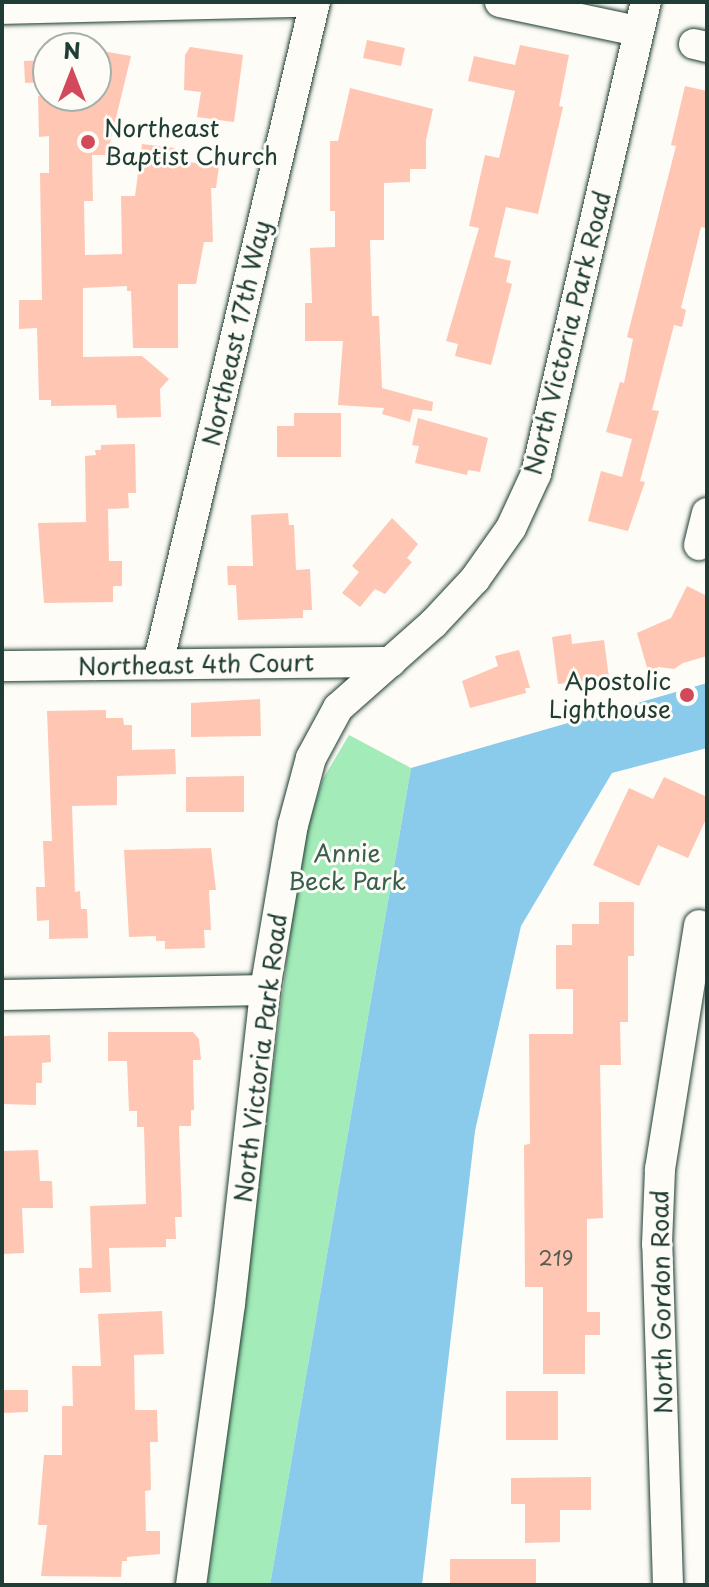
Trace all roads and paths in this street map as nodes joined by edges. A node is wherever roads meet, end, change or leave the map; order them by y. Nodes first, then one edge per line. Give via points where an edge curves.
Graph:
1 (298, 2) edge
2 (315, 2) edge
3 (500, 2) edge
4 (2, 9) edge
5 (642, 16) edge
6 (707, 513) edge
7 (699, 545) dead end
8 (391, 662) junction
9 (158, 664) junction
10 (2, 666) edge
11 (699, 925) dead end
12 (265, 990) junction
13 (2, 995) edge
14 (191, 1585) edge
15 (668, 1585) edge

1 - 4 street
2 - 9 street, Northeast 17th Way
3 - 5 street
5 - 8 street, North Victoria Park Road via 536,474 511,528 475,579
6 - 7 street
8 - 9 street, Northeast 4th Court
8 - 12 street, North Victoria Park Road via 338,708 311,758 293,825
9 - 10 street, Northeast 4th Court
11 - 15 street, North Gordon Road via 660,1169 657,1244
12 - 13 street
12 - 14 street, North Victoria Park Road via 230,1304

